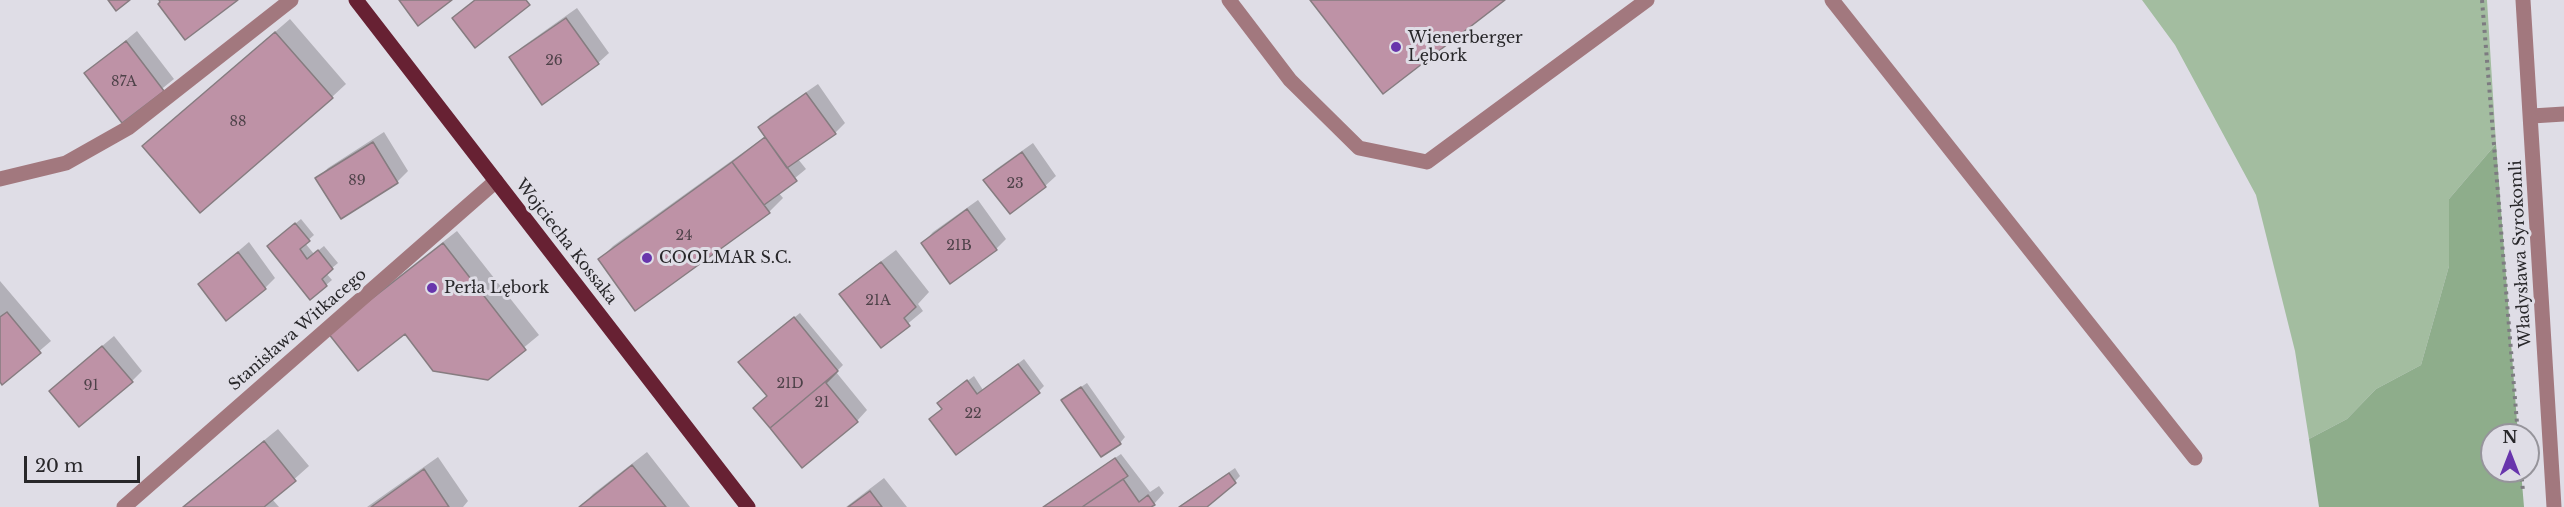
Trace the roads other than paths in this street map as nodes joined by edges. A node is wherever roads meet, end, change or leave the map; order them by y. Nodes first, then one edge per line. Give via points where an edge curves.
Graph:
1 (291, 0) edge
2 (356, 0) edge
3 (1229, 0) edge
4 (1647, 0) edge
5 (1832, 0) edge
6 (2523, 0) edge
7 (2564, 114) edge
8 (2532, 116) junction
9 (0, 179) edge
10 (496, 181) junction
11 (2195, 458) dead end
12 (124, 507) edge
13 (748, 507) edge
14 (2554, 507) edge

1 - 9 street via 128,128 66,163
2 - 10 main road, Wojciecha Kossaka
3 - 4 street via 1290,80 1359,148 1426,162
5 - 11 street
6 - 8 street, Władysława Syrokomli
7 - 8 street
8 - 14 street, Władysława Syrokomli
10 - 12 street, Stanisława Witkacego
10 - 13 main road, Wojciecha Kossaka

